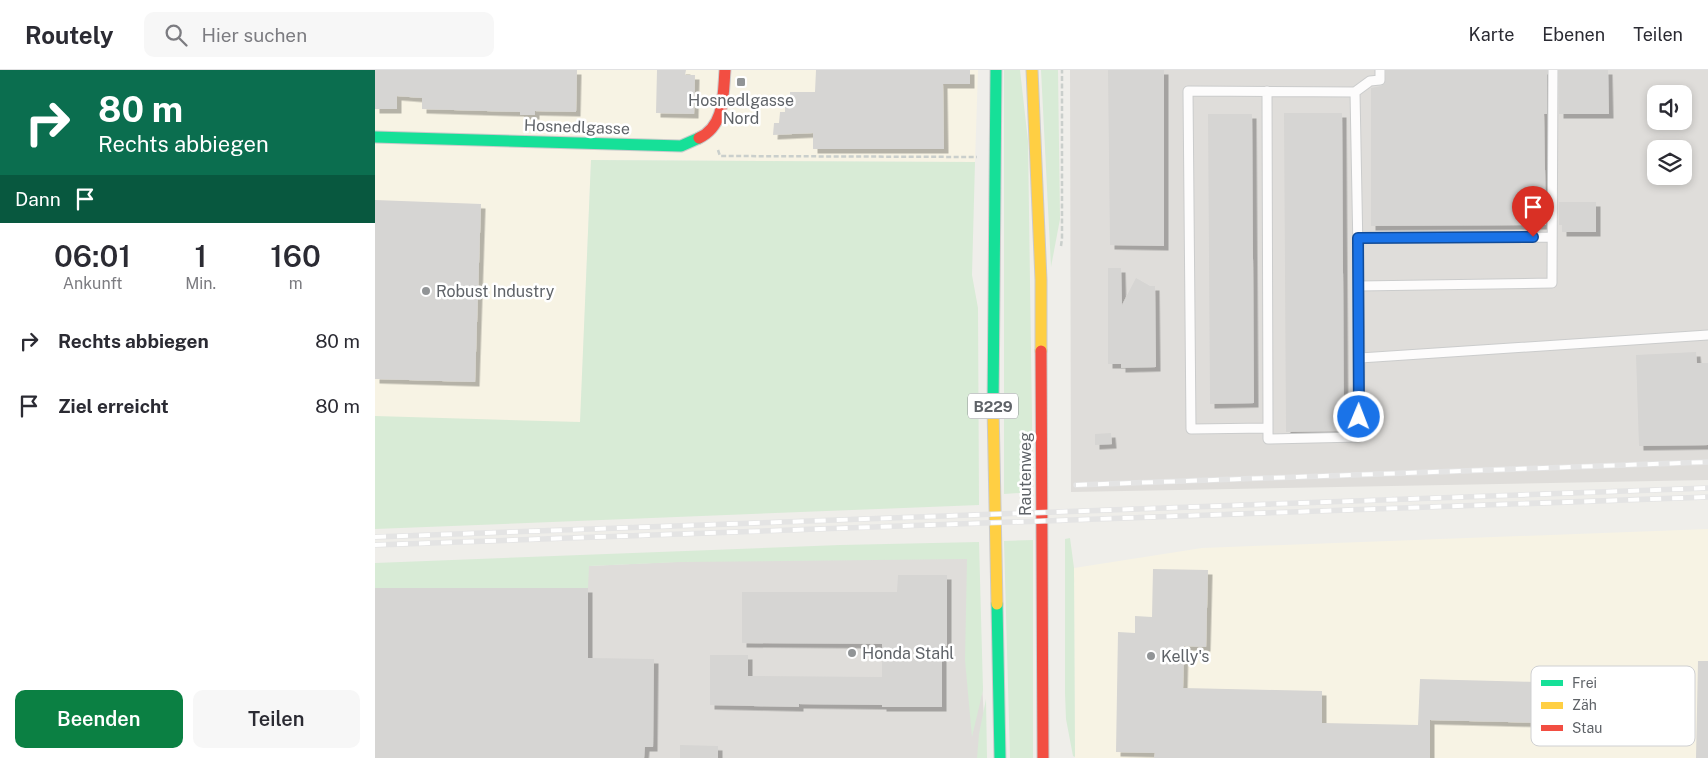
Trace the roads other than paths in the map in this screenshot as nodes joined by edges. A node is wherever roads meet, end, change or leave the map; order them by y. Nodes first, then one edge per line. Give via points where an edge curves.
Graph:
1 (725, 70) edge
2 (996, 70) edge
3 (1032, 70) edge
4 (1380, 70) edge
5 (1553, 70) edge
6 (1267, 91) junction
7 (1355, 92) junction
8 (375, 137) edge
9 (1552, 237) junction
10 (1358, 238) junction
11 (1359, 286) junction
12 (1708, 335) edge
13 (1360, 358) junction
14 (1268, 428) junction
15 (1000, 758) edge
16 (1043, 758) edge

1 - 8 main road, Hosnedlgasse via 722,111 708,134 681,146
2 - 15 main road, Rautenweg / B229 via 993,404
3 - 16 main road, Rautenweg / B229 via 1041,280
4 - 7 lane via 1380,80 1370,81
5 - 9 lane
6 - 7 lane
6 - 14 lane
6 - 14 lane via 1187,91 1191,429
7 - 10 lane
9 - 10 lane
9 - 11 lane via 1552,282
10 - 11 lane
11 - 13 lane
12 - 13 lane
13 - 14 lane via 1359,437 1268,439

